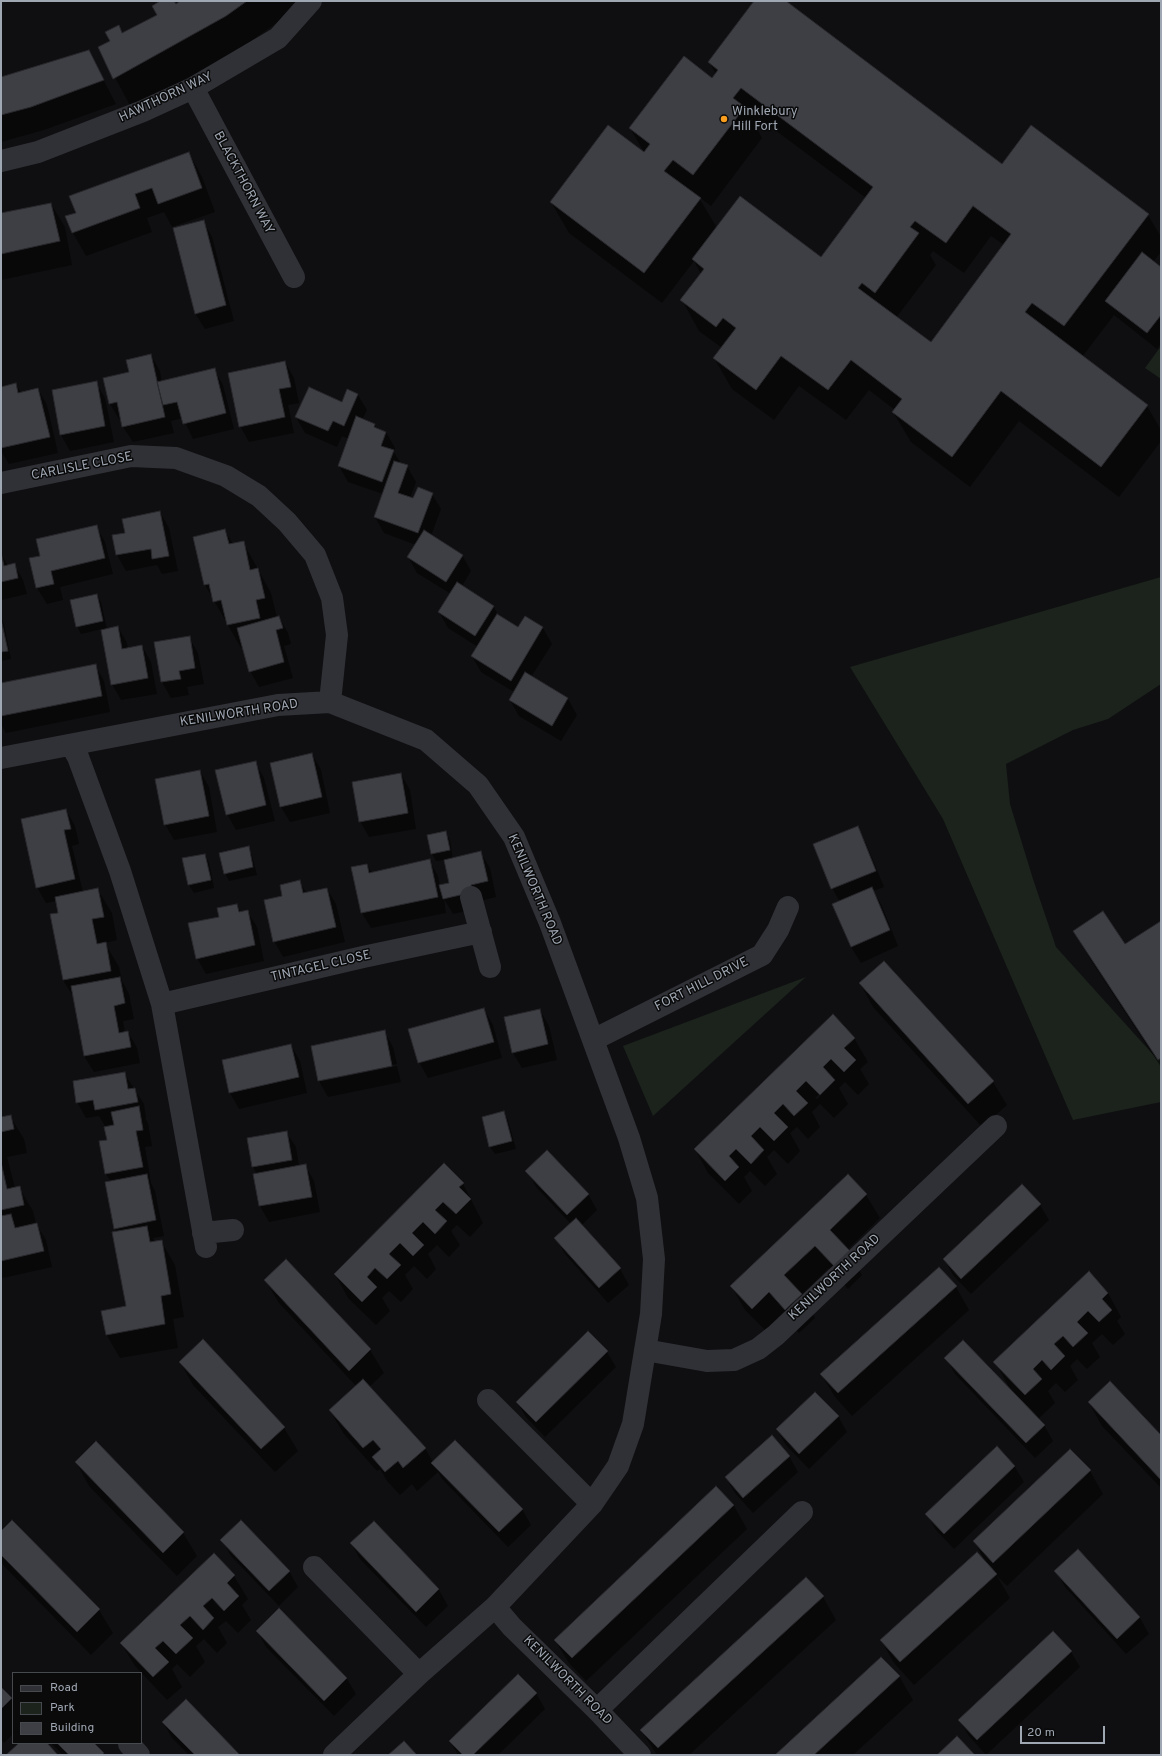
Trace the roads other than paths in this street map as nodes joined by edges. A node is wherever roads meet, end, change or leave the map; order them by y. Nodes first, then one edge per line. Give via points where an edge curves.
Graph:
1 (311, 1) edge
2 (193, 88) junction
3 (1, 161) edge
4 (294, 277) dead end
5 (1, 483) edge
6 (330, 702) junction
7 (71, 744) junction
8 (1, 758) edge
9 (471, 897) dead end
10 (788, 907) dead end
11 (481, 932) junction
12 (490, 968) dead end
13 (162, 1004) junction
14 (594, 1040) junction
15 (996, 1126) dead end
16 (232, 1230) dead end
17 (645, 1350) junction
18 (488, 1400) dead end
19 (592, 1504) junction
20 (802, 1512) dead end
21 (314, 1567) dead end
22 (495, 1607) junction
23 (419, 1674) junction
24 (597, 1710) junction
25 (334, 1755) edge
26 (640, 1755) edge

1 - 2 street, HAWTHORN WAY via 278,38
2 - 3 street, HAWTHORN WAY via 143,111 38,152
2 - 4 street, BLACKTHORN WAY
5 - 6 street, CARLISLE CLOSE via 131,456 176,458 226,476 258,496 287,522 315,555 332,598 337,635
6 - 7 street, KENILWORTH ROAD via 278,705
6 - 14 street, KENILWORTH ROAD via 426,740 478,785 514,837
7 - 8 street, KENILWORTH ROAD
7 - 13 street via 120,871
9 - 11 street
10 - 14 street, FORT HILL DRIVE via 778,930 762,954
11 - 12 street
11 - 13 street, TINTAGEL CLOSE
13 - 16 street via 204,1240
14 - 17 street, KENILWORTH ROAD via 629,1138 647,1198 654,1259 651,1314
15 - 17 street, KENILWORTH ROAD via 776,1335 758,1349 734,1360 707,1361
17 - 19 street, KENILWORTH ROAD via 633,1424 618,1466
18 - 19 street
19 - 22 street, KENILWORTH ROAD
20 - 24 street
21 - 23 street
22 - 23 street, KENILWORTH ROAD
22 - 24 street, KENILWORTH ROAD
23 - 25 street, KENILWORTH ROAD
24 - 26 street, KENILWORTH ROAD

